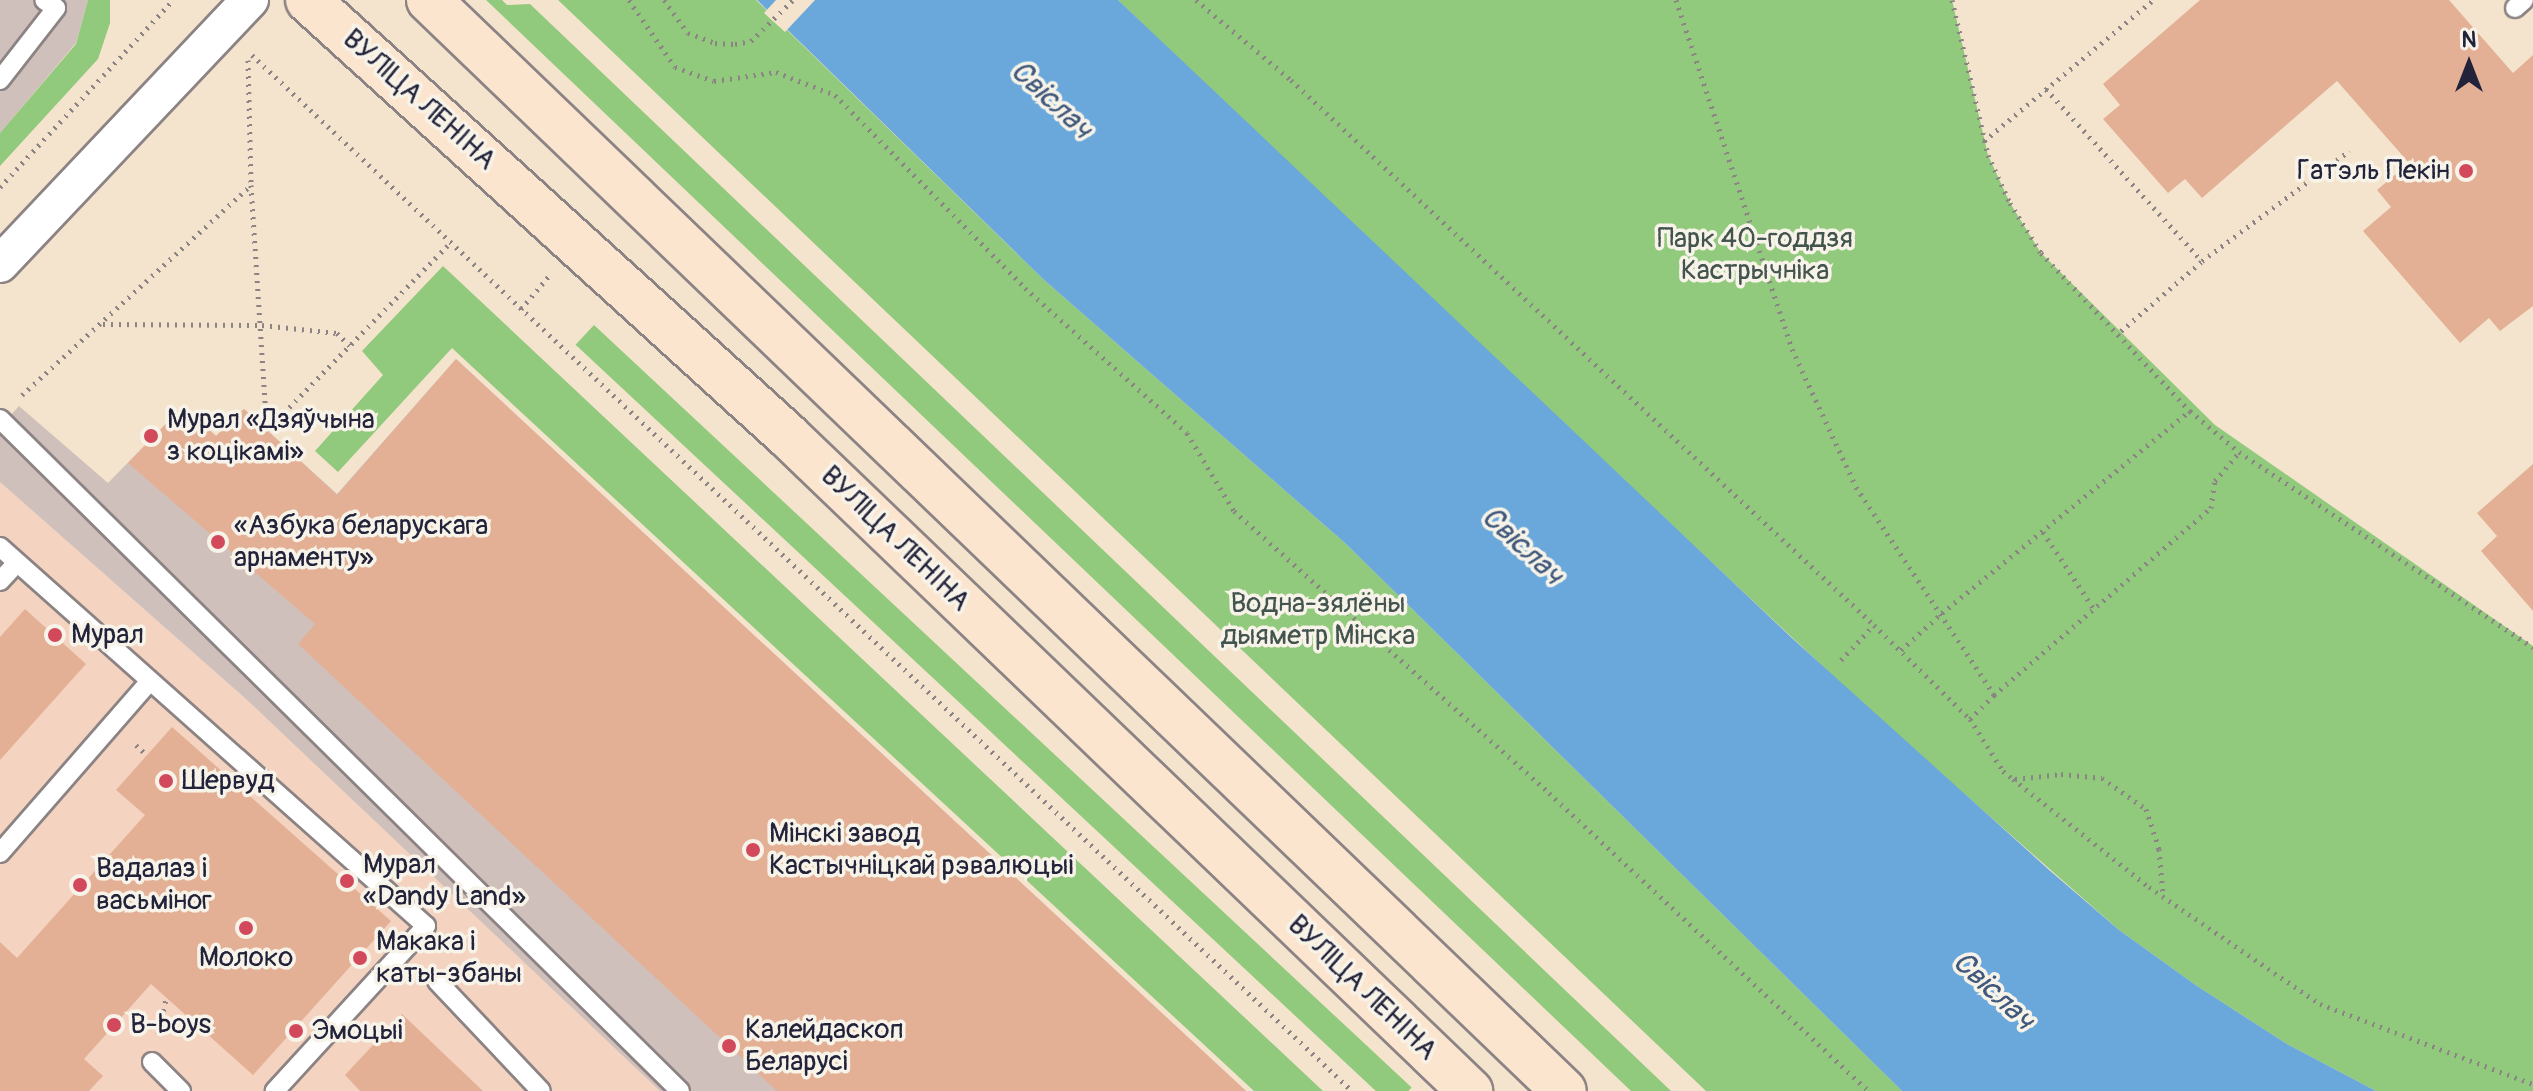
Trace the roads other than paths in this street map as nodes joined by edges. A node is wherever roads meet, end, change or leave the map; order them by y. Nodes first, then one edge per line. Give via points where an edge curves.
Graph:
1 (44, 0) edge
2 (250, 0) edge
3 (308, 0) edge
4 (429, 0) edge
5 (0, 80) edge
6 (0, 264) edge
7 (0, 419) edge
8 (0, 547) edge
9 (17, 563) junction
10 (0, 581) edge
11 (150, 681) junction
12 (0, 853) edge
13 (437, 981) dead end
14 (152, 1062) dead end
15 (181, 1091) edge
16 (275, 1091) edge
17 (541, 1091) edge
18 (680, 1091) edge
19 (1470, 1091) edge
20 (1564, 1091) edge

1 - 5 lane via 56,8
2 - 6 street
3 - 19 main road, ВУЛІЦА ЛЕНІНА via 788,436
4 - 20 main road
7 - 18 lane
8 - 9 lane
9 - 10 lane
9 - 11 lane
11 - 12 lane
11 - 16 lane via 426,926
13 - 17 lane
14 - 15 lane

